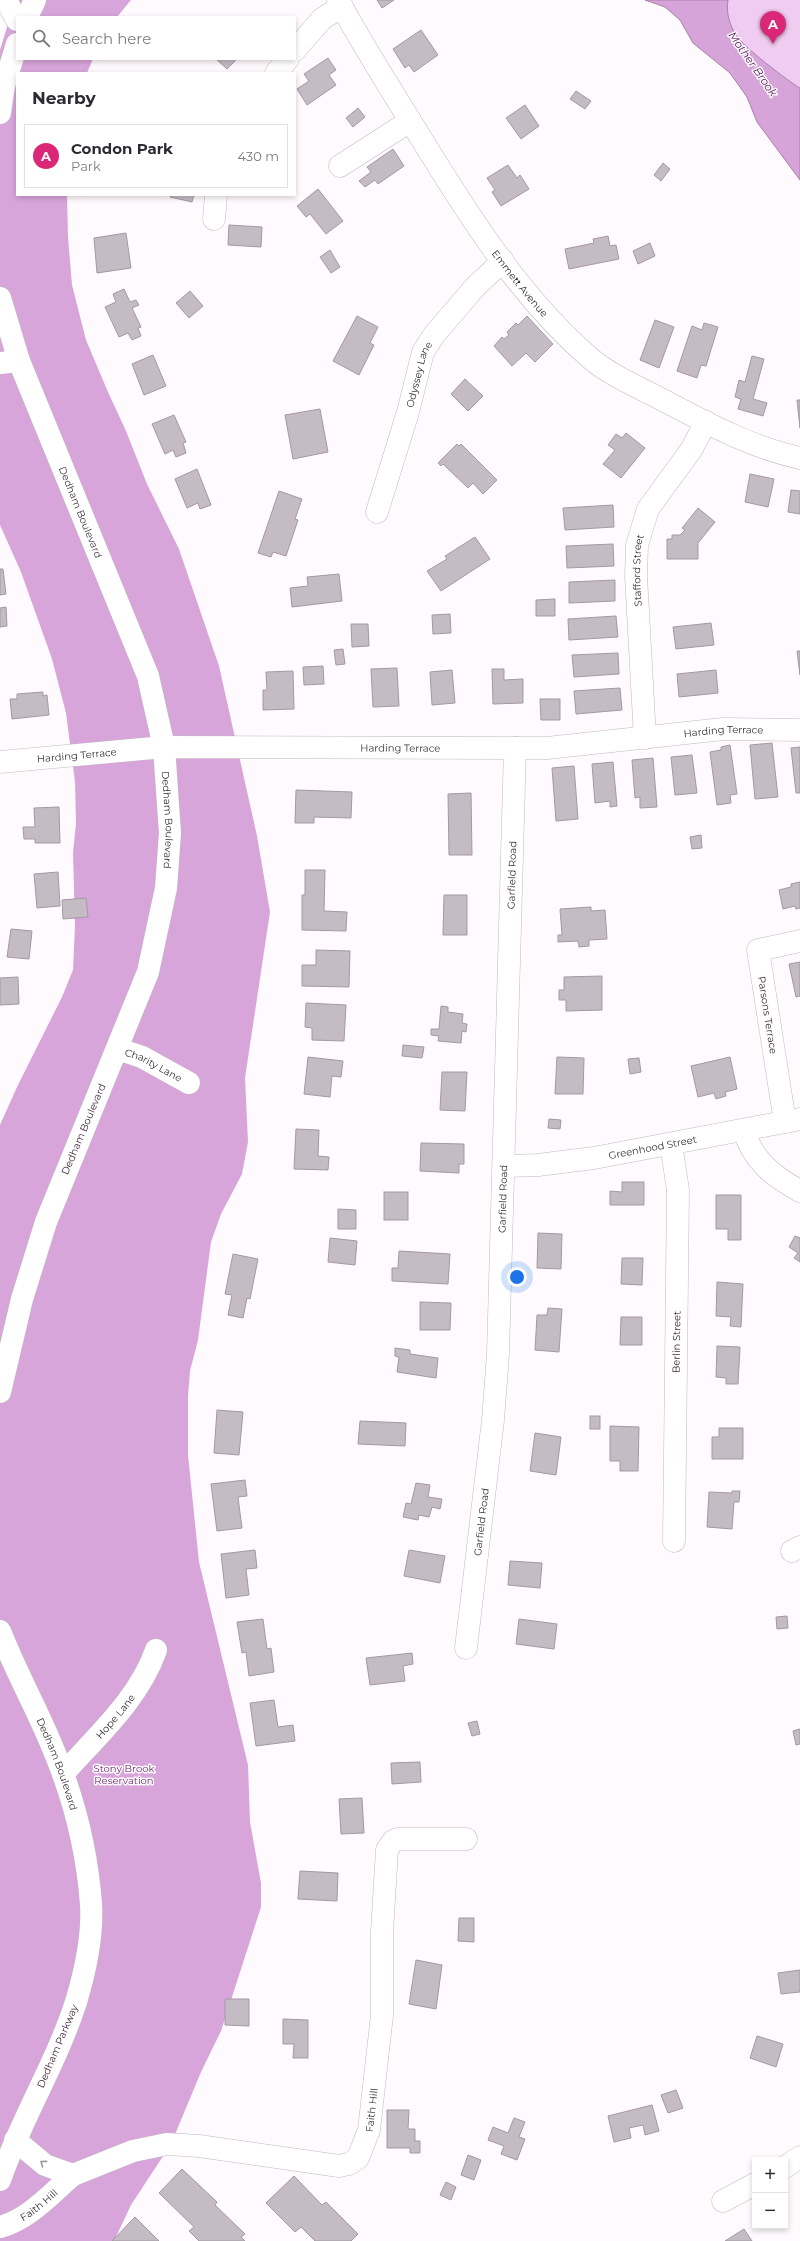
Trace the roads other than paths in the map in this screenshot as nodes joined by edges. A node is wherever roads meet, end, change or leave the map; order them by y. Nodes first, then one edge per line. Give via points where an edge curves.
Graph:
1 (6, 0) edge
2 (35, 0) edge
3 (340, 3) edge
4 (27, 16) edge
5 (16, 18) edge
6 (16, 47) edge
7 (296, 49) edge
8 (287, 60) edge
9 (277, 72) edge
10 (0, 113) edge
11 (410, 121) junction
12 (340, 166) dead end
13 (216, 196) edge
14 (214, 219) dead end
15 (503, 261) junction
16 (0, 298) edge
17 (10, 362) edge
18 (706, 422) junction
19 (800, 458) edge
20 (377, 512) dead end
21 (800, 730) edge
22 (645, 738) junction
23 (164, 747) junction
24 (515, 748) junction
25 (0, 762) edge
26 (800, 941) edge
27 (118, 1049) junction
28 (189, 1083) dead end
29 (792, 1121) edge
30 (744, 1130) junction
31 (671, 1144) junction
32 (504, 1166) junction
33 (800, 1191) edge
34 (0, 1392) edge
35 (674, 1541) dead end
36 (2, 1642) edge
37 (466, 1648) dead end
38 (156, 1650) dead end
39 (63, 1774) junction
40 (466, 1839) dead end
41 (91, 1905) joint
42 (15, 2140) junction
43 (800, 2157) edge
44 (788, 2165) edge
45 (73, 2175) junction
46 (0, 2180) edge
47 (752, 2186) edge
48 (723, 2201) dead end
49 (0, 2227) edge

1 - 5 street
2 - 4 street
3 - 7 street
3 - 11 street, Emmett Avenue
6 - 10 street via 4,86
8 - 9 street
11 - 12 street
11 - 15 street, Emmett Avenue
13 - 14 street
15 - 18 street, Emmett Avenue via 531,297 589,358 612,374
15 - 20 street, Odyssey Lane via 475,287 434,335 423,352 408,412
16 - 17 street, Dedham Boulevard
17 - 23 street, Dedham Boulevard via 140,654 155,700
18 - 19 street, Emmett Avenue via 761,446
18 - 22 street, Stafford Street via 691,450 648,509 637,545 636,576
21 - 22 street, Harding Terrace via 723,729
22 - 24 street, Harding Terrace via 570,746
23 - 24 street, Harding Terrace
23 - 25 street, Harding Terrace
23 - 27 street, Dedham Boulevard via 170,819 166,888 148,972
24 - 32 street, Garfield Road
26 - 29 street, Parsons Terrace via 758,950
27 - 28 street, Charity Lane via 142,1058
27 - 34 street, Dedham Boulevard via 68,1164 44,1228 22,1299
29 - 30 street, Greenhood Street
30 - 31 street, Greenhood Street
30 - 33 street via 750,1147 762,1164 781,1180
31 - 32 street, Greenhood Street via 568,1162
31 - 35 street, Berlin Street via 678,1190
32 - 37 street, Garfield Road via 496,1397
36 - 39 street, Dedham Boulevard via 53,1746
38 - 39 street, Hope Lane via 146,1674 131,1697
39 - 41 street, Dedham Boulevard via 79,1832
40 - 45 street, Faith Hill via 398,1839 393,1841 387,1850 382,1932 382,2015 368,2130 358,2158 349,2164 339,2166 199,2146 167,2144 133,2151
41 - 42 street, Dedham Parkway via 84,1967 76,2003
45 -> 42 street, Faith Hill via 45,2165
42 - 46 street, Dedham Parkway
43 - 44 street
45 - 49 street, Faith Hill via 30,2211
47 - 48 street

